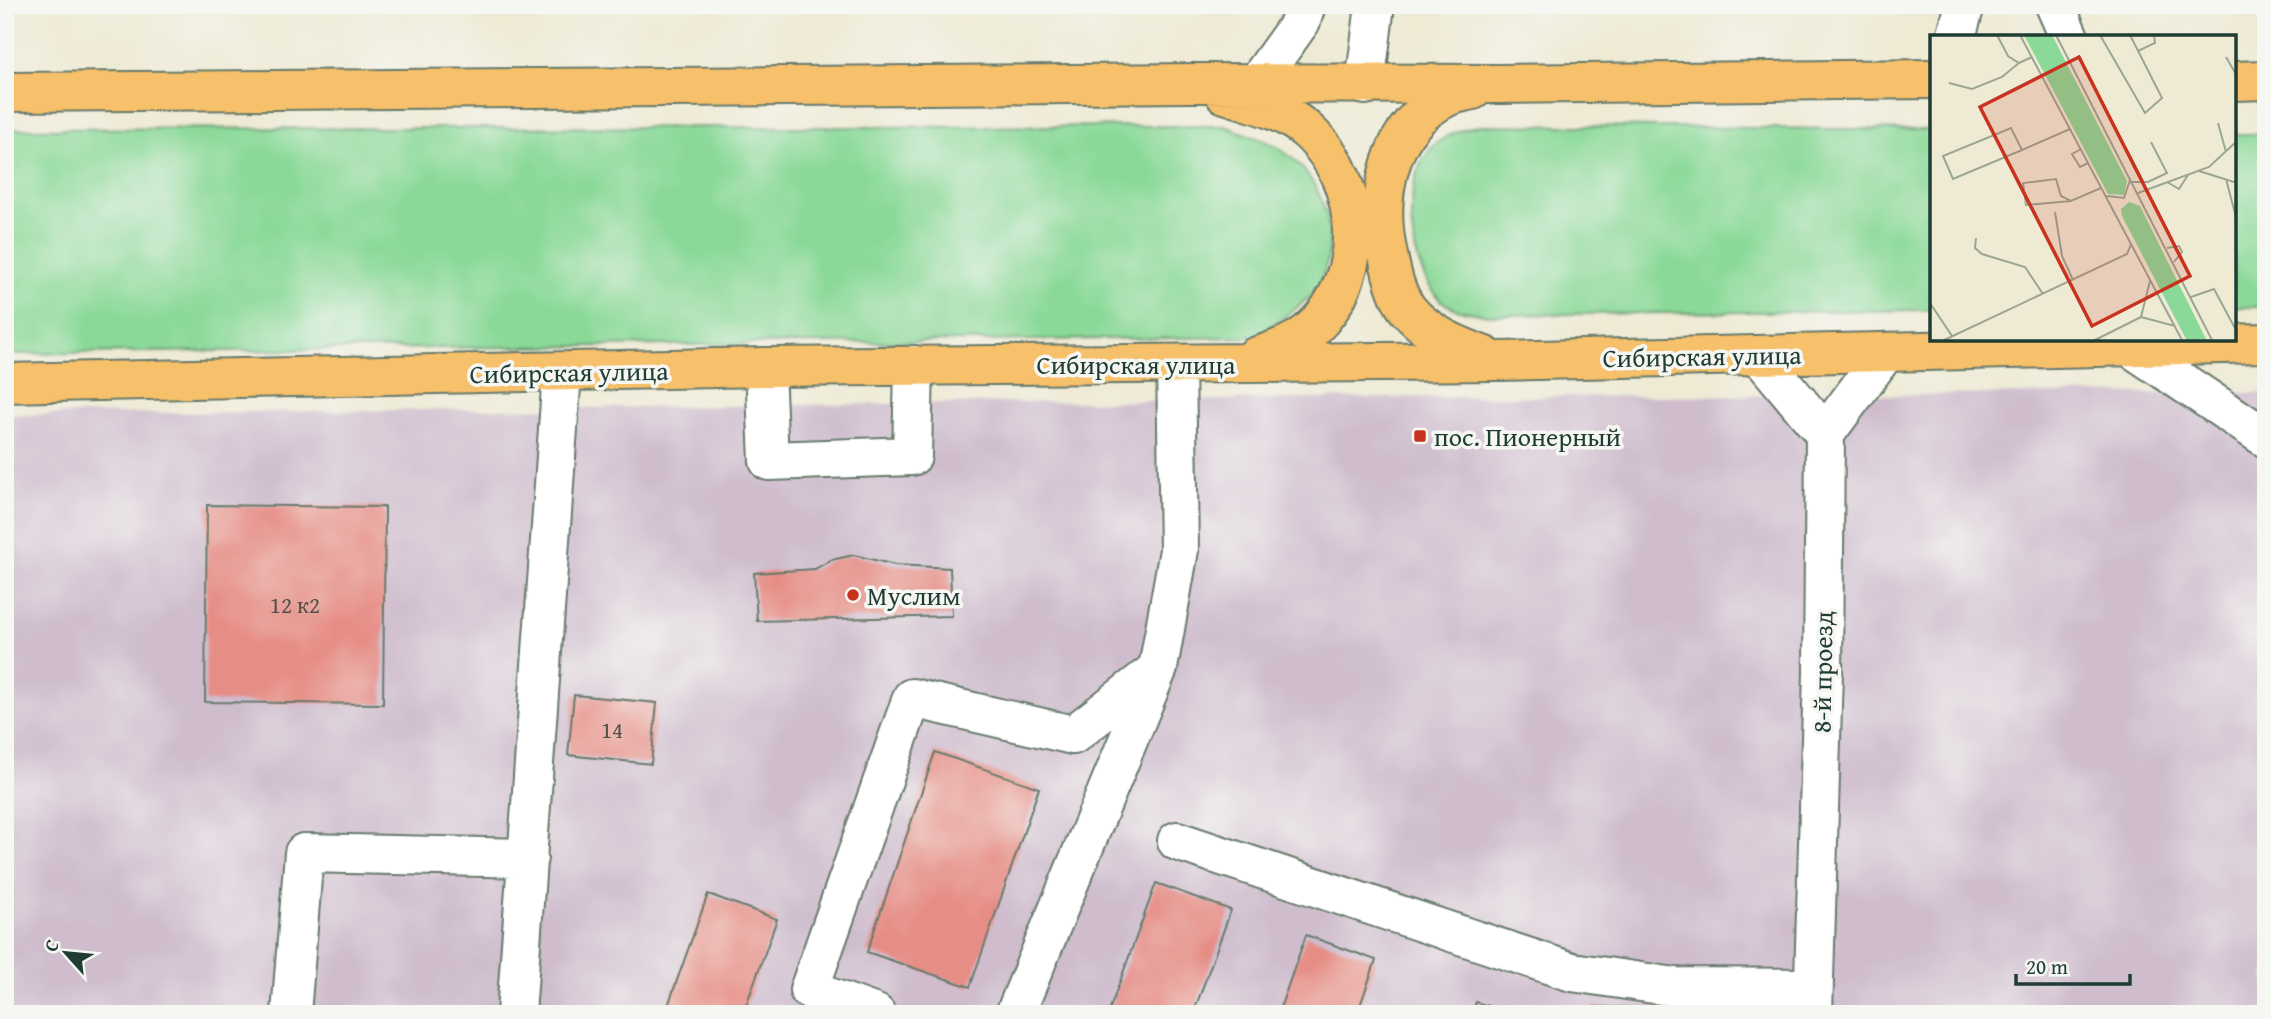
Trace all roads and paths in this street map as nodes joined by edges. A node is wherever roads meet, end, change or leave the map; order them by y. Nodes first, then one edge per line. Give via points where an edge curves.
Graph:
1 (1306, 5) edge
2 (1375, 5) edge
3 (1965, 5) edge
4 (2055, 5) edge
5 (1957, 35) edge
6 (2068, 35) edge
7 (1930, 79) edge
8 (2266, 80) edge
9 (2236, 81) edge
10 (1194, 83) junction
11 (1256, 84) junction
12 (1499, 84) junction
13 (1364, 85) junction
14 (5, 92) edge
15 (2266, 343) edge
16 (2130, 346) junction
17 (1886, 352) junction
18 (1759, 355) junction
19 (1498, 361) junction
20 (1176, 364) junction
21 (1237, 364) junction
22 (914, 365) junction
23 (765, 367) junction
24 (562, 373) junction
25 (5, 383) edge
26 (1825, 434) junction
27 (2266, 438) edge
28 (1158, 668) junction
29 (1177, 841) dead end
30 (528, 858) junction
31 (1813, 1001) edge
32 (290, 1014) edge
33 (516, 1014) edge
34 (876, 1014) edge
35 (1015, 1014) edge

1 - 11 street via 1301,21
2 - 13 street
3 - 5 street
4 - 6 street
7 - 12 main road
8 - 9 main road
10 - 11 main road
10 - 14 main road
10 - 21 main road via 1286,114 1312,135 1334,162 1347,191 1353,222 1350,259 1340,292 1312,329 1287,346
11 - 13 main road
12 - 13 main road
12 - 19 main road via 1450,95 1420,117 1389,166 1382,210 1392,275 1405,307 1437,335
15 - 16 main road, Сибирская улица
16 - 17 main road, Сибирская улица
16 - 27 street
17 - 18 main road, Сибирская улица
17 - 26 street
18 - 19 main road, Сибирская улица
18 - 26 street
19 - 21 main road, Сибирская улица
20 - 21 main road, Сибирская улица
20 - 22 main road, Сибирская улица
20 - 28 street via 1179,550
22 - 23 main road, Сибирская улица
22 - 23 street via 912,456 769,461
23 - 24 main road, Сибирская улица
24 - 25 main road, Сибирская улица
24 - 30 street
26 - 31 street, 8-й проезд
28 - 34 street via 1073,735 912,698 809,990
28 - 35 street
29 - 31 street via 1572,972
30 - 32 street via 304,853
30 - 33 street

